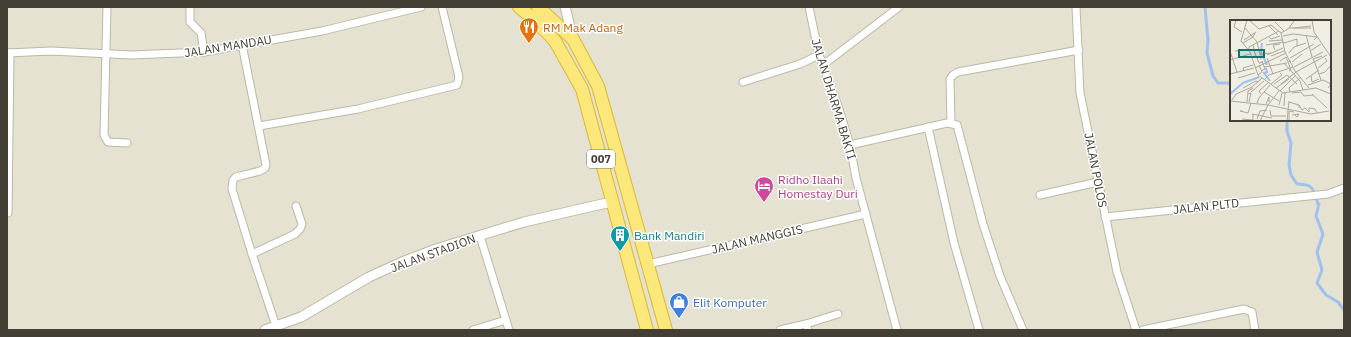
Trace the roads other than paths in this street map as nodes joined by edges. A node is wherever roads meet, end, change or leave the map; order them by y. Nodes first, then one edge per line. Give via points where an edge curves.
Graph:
1 (106, 7) edge
2 (190, 7) edge
3 (421, 7) edge
4 (442, 7) edge
5 (519, 7) edge
6 (538, 7) edge
7 (565, 7) edge
8 (809, 7) edge
9 (899, 7) edge
10 (1076, 7) edge
11 (573, 39) junction
12 (242, 44) junction
13 (1079, 50) junction
14 (204, 52) junction
15 (8, 53) edge
16 (104, 53) junction
17 (819, 54) junction
18 (823, 65) junction
19 (743, 82) dead end
20 (951, 123) junction
21 (259, 126) junction
22 (928, 127) junction
23 (126, 143) dead end
24 (850, 145) junction
25 (1098, 182) junction
26 (1344, 188) edge
27 (1040, 195) dead end
28 (611, 202) junction
29 (296, 206) dead end
30 (8, 213) dead end
31 (866, 214) junction
32 (1105, 217) junction
33 (480, 236) junction
34 (252, 254) junction
35 (648, 264) junction
36 (838, 314) dead end
37 (506, 320) junction
38 (276, 326) junction
39 (807, 327) edge
40 (264, 330) edge
41 (473, 330) edge
42 (509, 330) edge
43 (647, 330) edge
44 (666, 330) edge
45 (780, 330) edge
46 (897, 330) edge
47 (979, 330) edge
48 (1023, 330) edge
49 (1136, 330) edge
50 (1143, 330) edge
51 (1255, 330) edge

1 - 16 street
2 - 14 street via 190,22 201,33
3 - 12 street, JALAN MANDAU via 322,31
4 - 21 street via 459,77 457,85 358,109
5 - 28 highway, 007 via 555,41 582,89
6 - 11 highway, 007
7 - 11 street
8 - 17 street, JALAN DHARMA BAKTI
9 - 18 street
10 - 13 street, JALAN POLOS
11 - 35 highway, 007 via 598,86
12 - 14 street, JALAN MANDAU
12 - 21 street
13 - 20 street via 958,72 950,80
13 - 25 street, JALAN POLOS via 1080,93
14 - 16 street, JALAN MANDAU via 131,55
15 - 16 street, JALAN MANDAU
15 - 30 street
16 - 23 street via 105,138 110,142
17 - 18 street, JALAN DHARMA BAKTI
17 - 19 street via 800,64
18 - 24 street, JALAN DHARMA BAKTI
20 - 22 street
20 - 48 street via 959,128 983,224 1000,276
21 - 34 street via 265,168 236,177 232,185
22 - 24 street
22 - 47 street via 954,243
24 - 31 street, JALAN DHARMA BAKTI
25 - 27 street
25 - 32 street, JALAN POLOS
26 - 32 street, JALAN PLTD via 1328,194 1306,197
28 - 33 street, JALAN STADION via 524,222
28 - 43 highway, 007
29 - 34 street via 302,224 298,232
31 - 35 street, JALAN MANGGIS
31 - 46 street, JALAN DHARMA BAKTI
32 - 49 street, JALAN POLOS via 1117,272
33 - 37 street
33 - 38 street, JALAN STADION via 402,262 338,294 306,314
34 - 38 street
35 - 44 highway, 007
36 - 39 street
37 - 41 street
37 - 42 street
38 - 40 street, JALAN STADION
39 - 45 street
50 - 51 street via 1244,309 1252,312

